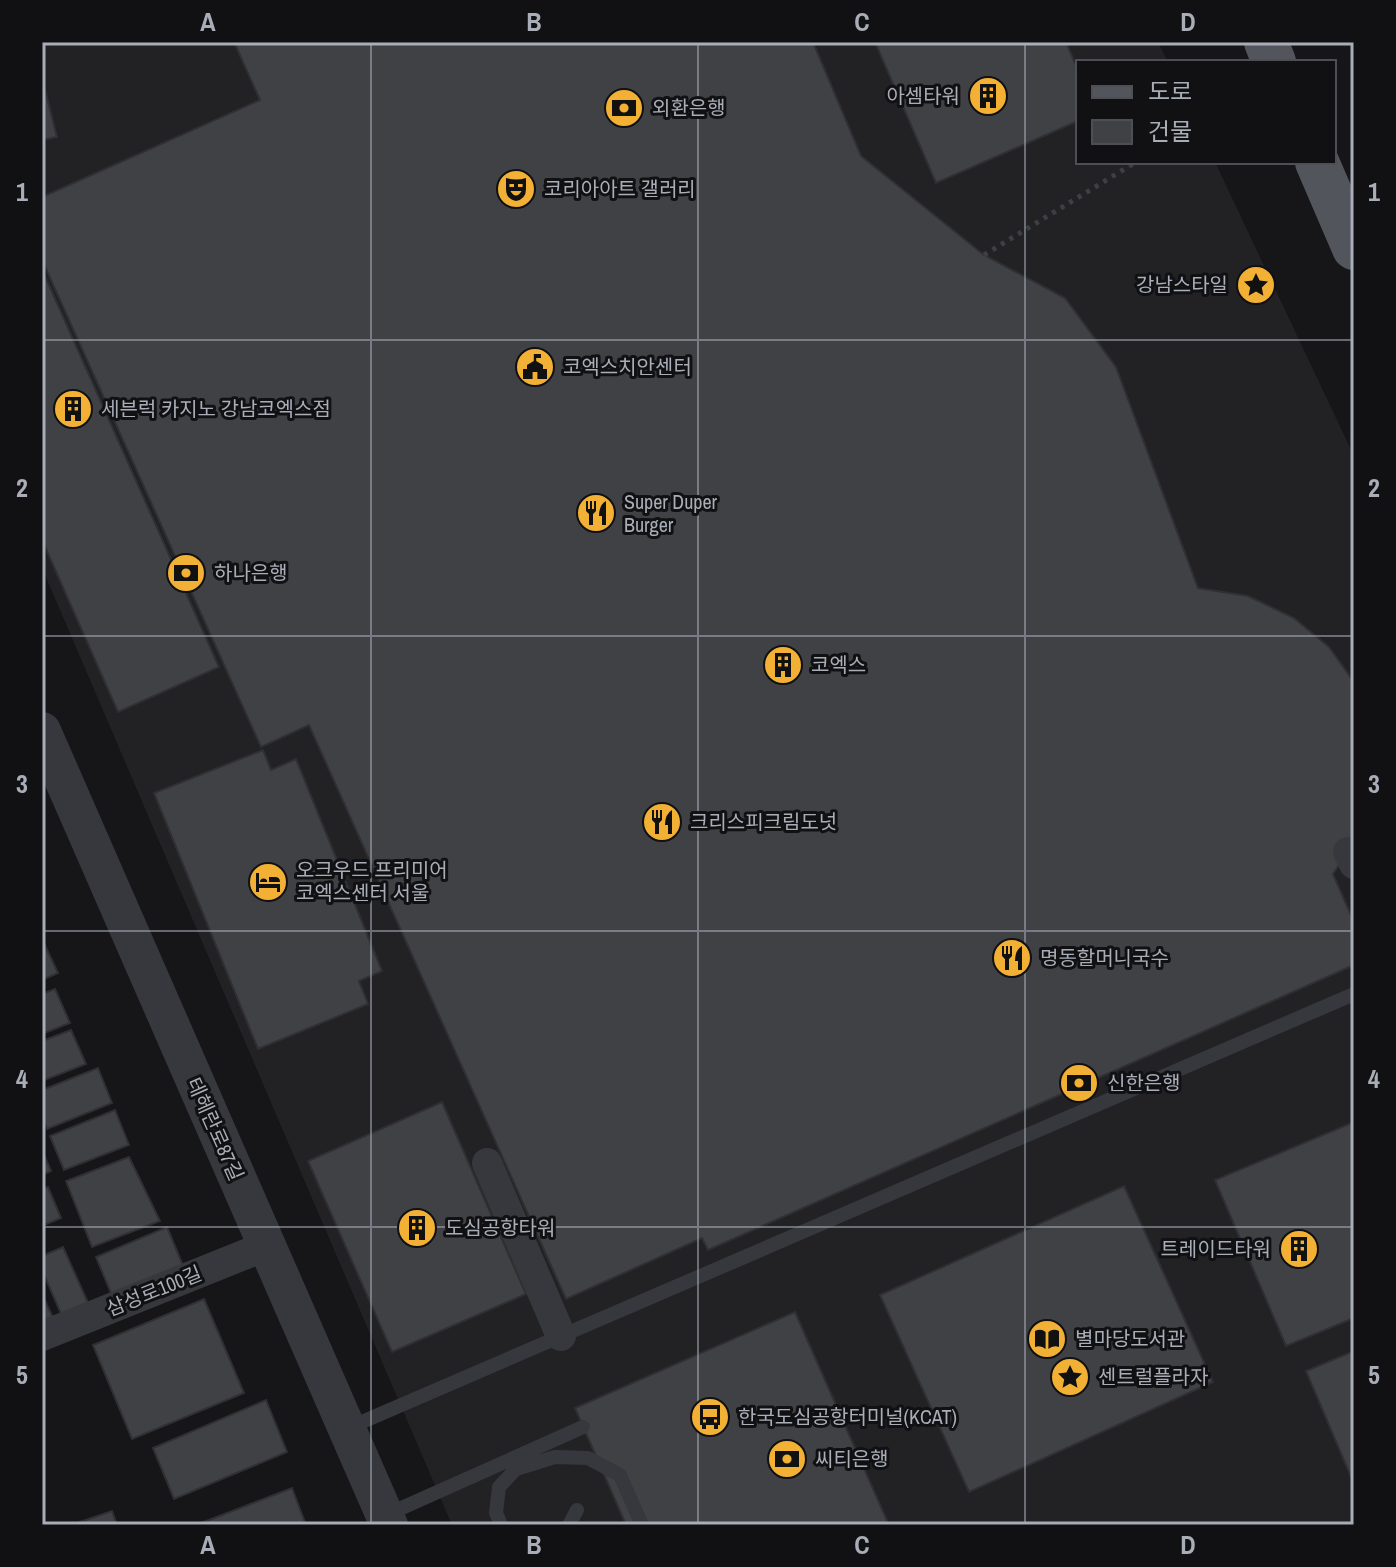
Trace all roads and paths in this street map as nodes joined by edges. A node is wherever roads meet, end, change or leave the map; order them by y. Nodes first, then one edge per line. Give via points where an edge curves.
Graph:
1 (1133, 164) edge
2 (1318, 164) edge
3 (1354, 248) edge
4 (984, 255) dead end
5 (42, 731) edge
6 (1354, 994) edge
7 (487, 1163) dead end
8 (266, 1246) junction
9 (42, 1336) edge
10 (561, 1336) junction
11 (583, 1427) dead end
12 (347, 1429) junction
13 (577, 1510) dead end
14 (387, 1520) edge
15 (501, 1525) edge
16 (569, 1525) edge
17 (642, 1525) edge

1 - 4 path
2 - 3 main road
5 - 8 street, 테헤란로87길
6 - 10 lane
7 - 10 street
8 - 9 street, 삼성로100길
8 - 12 street, 테헤란로87길
10 - 12 lane
11 - 14 lane
12 - 14 street, 테헤란로87길
13 - 16 lane
15 - 17 lane via 496,1513 499,1487 516,1469 555,1457 588,1458 620,1475

